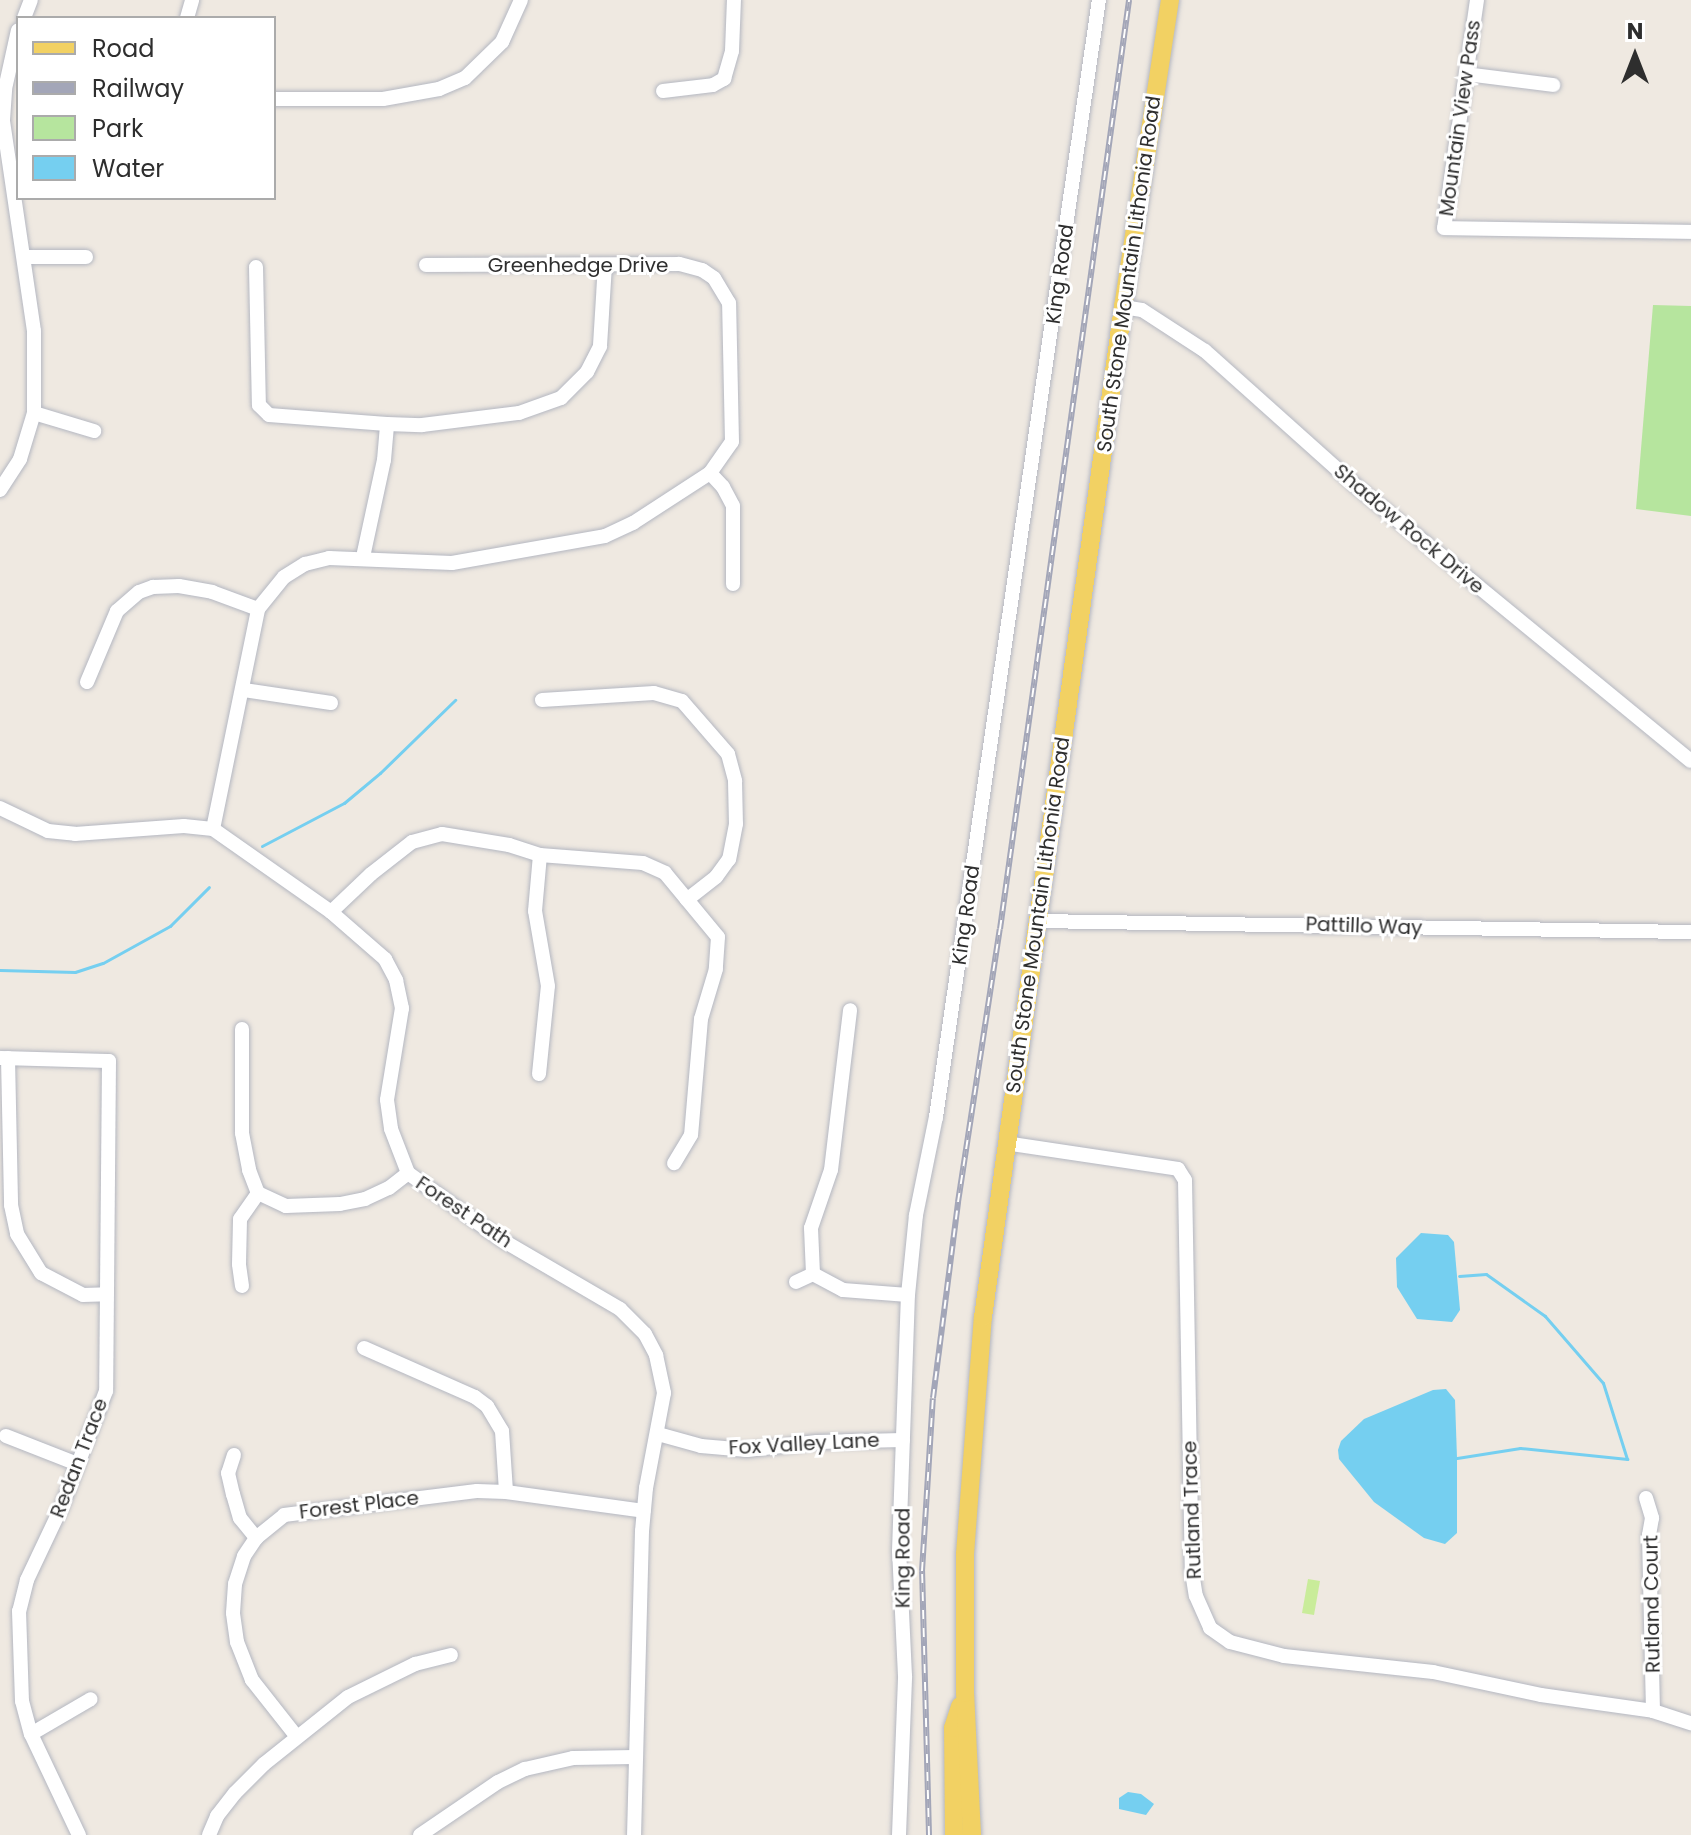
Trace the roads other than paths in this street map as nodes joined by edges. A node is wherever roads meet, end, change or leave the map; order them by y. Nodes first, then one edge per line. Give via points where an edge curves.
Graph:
1 (521, 0) edge
2 (734, 0) edge
3 (1099, 0) edge
4 (1170, 0) edge
5 (1477, 0) edge
6 (12, 36) edge
7 (1466, 74) junction
8 (1553, 85) dead end
9 (663, 91) dead end
10 (276, 99) edge
11 (1691, 232) edge
12 (24, 257) junction
13 (86, 257) dead end
14 (426, 265) dead end
15 (605, 265) junction
16 (256, 267) dead end
17 (1123, 307) junction
18 (34, 413) junction
19 (387, 424) junction
20 (94, 431) dead end
21 (710, 473) junction
22 (0, 490) edge
23 (363, 557) junction
24 (733, 584) dead end
25 (258, 609) junction
26 (87, 682) dead end
27 (244, 690) junction
28 (542, 700) dead end
29 (331, 703) dead end
30 (1691, 761) edge
31 (0, 808) edge
32 (213, 829) junction
33 (540, 855) junction
34 (687, 900) junction
35 (331, 912) junction
36 (1038, 921) junction
37 (1691, 932) edge
38 (850, 1010) dead end
39 (242, 1029) dead end
40 (4, 1058) edge
41 (539, 1074) dead end
42 (1005, 1143) junction
43 (674, 1163) dead end
44 (408, 1173) junction
45 (258, 1193) junction
46 (813, 1274) junction
47 (796, 1282) dead end
48 (242, 1286) dead end
49 (107, 1294) junction
50 (908, 1295) junction
51 (364, 1348) dead end
52 (658, 1434) junction
53 (6, 1436) dead end
54 (903, 1440) junction
55 (234, 1455) dead end
56 (75, 1463) junction
57 (506, 1492) junction
58 (1646, 1498) dead end
59 (644, 1511) junction
60 (256, 1538) junction
61 (451, 1655) dead end
62 (965, 1692) junction
63 (91, 1699) dead end
64 (1653, 1711) junction
65 (1691, 1723) edge
66 (31, 1734) junction
67 (297, 1737) junction
68 (635, 1757) junction
69 (79, 1835) edge
70 (209, 1835) edge
71 (420, 1835) edge
72 (634, 1835) edge
73 (899, 1835) edge
74 (954, 1835) edge
75 (972, 1835) edge

1 - 10 street via 502,42 465,78 439,89 383,99
2 - 9 street via 732,51 724,79
3 - 50 street, King Road
4 - 17 main road, South Stone Mountain Lithonia Road
5 - 7 street, Mountain View Pass
6 - 12 street via 3,120
7 - 8 street
7 - 11 street, Mountain View Pass via 1444,228
12 - 13 street
12 - 18 street via 34,331
14 - 15 street, Greenhedge Drive
15 - 19 street via 600,346 587,372 561,398 519,413
15 - 21 street, Greenhedge Drive via 679,264 702,270 723,290 731,318 732,442
16 - 19 street via 259,405 269,415
17 - 30 street, Shadow Rock Drive via 1142,310 1205,351 1356,486
17 - 36 main road, South Stone Mountain Lithonia Road
18 - 20 street
18 - 22 street via 20,459
19 - 23 street
21 - 23 street, Greenhedge Drive via 605,536 452,563
21 - 24 street via 733,506
23 - 25 street, Greenhedge Drive via 305,564 284,577
25 - 26 street via 179,586 139,592 117,611
25 - 27 street, Greenhedge Drive
27 - 29 street
27 - 32 street, Greenhedge Drive
28 - 34 street via 654,693 682,701 728,754 736,824 729,859
31 - 32 street via 48,831 75,834 184,826
32 - 35 street, Forest Path
33 - 34 street via 643,863 665,873
33 - 35 street via 457,834 428,836 371,874
33 - 41 street via 535,911 548,986
34 - 43 street via 718,937 716,969 701,1019 691,1135
35 - 44 street, Forest Path via 385,959 396,980 402,1008 387,1100 391,1129
36 - 37 street, Pattillo Way
36 - 42 main road, South Stone Mountain Lithonia Road
38 - 46 street via 831,1170 811,1228
39 - 45 street via 242,1133
40 - 49 street via 17,1234 41,1273 83,1295
40 - 49 street, Redan Trace via 109,1061
42 - 62 main road, South Stone Mountain Lithonia Road via 973,1416
42 - 64 street, Rutland Trace via 1178,1169 1185,1180 1192,1572 1210,1628 1230,1642 1284,1656 1433,1672
44 - 45 street via 365,1199 340,1204 286,1206
44 - 52 street, Forest Path via 502,1240 620,1309 645,1334 656,1355 664,1393
45 - 48 street via 240,1219
46 - 47 street
46 - 50 street via 843,1290
49 - 56 street, Redan Trace via 106,1391
50 - 54 street, King Road
51 - 57 street via 487,1406 502,1431
52 - 54 street, Fox Valley Lane via 701,1446 747,1450
52 - 59 street, Forest Path
53 - 56 street
54 - 73 street, King Road via 899,1551 905,1676
55 - 60 street via 228,1473 233,1494 240,1518
56 - 66 street, Redan Trace via 19,1611 22,1701
57 - 59 street, Forest Place
57 - 60 street, Forest Place via 298,1511 284,1515
58 - 64 street, Rutland Court via 1652,1518
59 - 68 street, Forest Path
60 - 67 street, Forest Place via 235,1584 237,1642 252,1680
61 - 67 street via 376,1682
62 - 74 main road via 953,1728
62 - 75 main road, South Stone Mountain Lithonia Road
63 - 66 street
64 - 65 street, Rutland Trace
66 - 69 street, Redan Trace
67 - 70 street via 235,1793
68 - 71 street via 573,1758 525,1769
68 - 72 street, Forest Path

